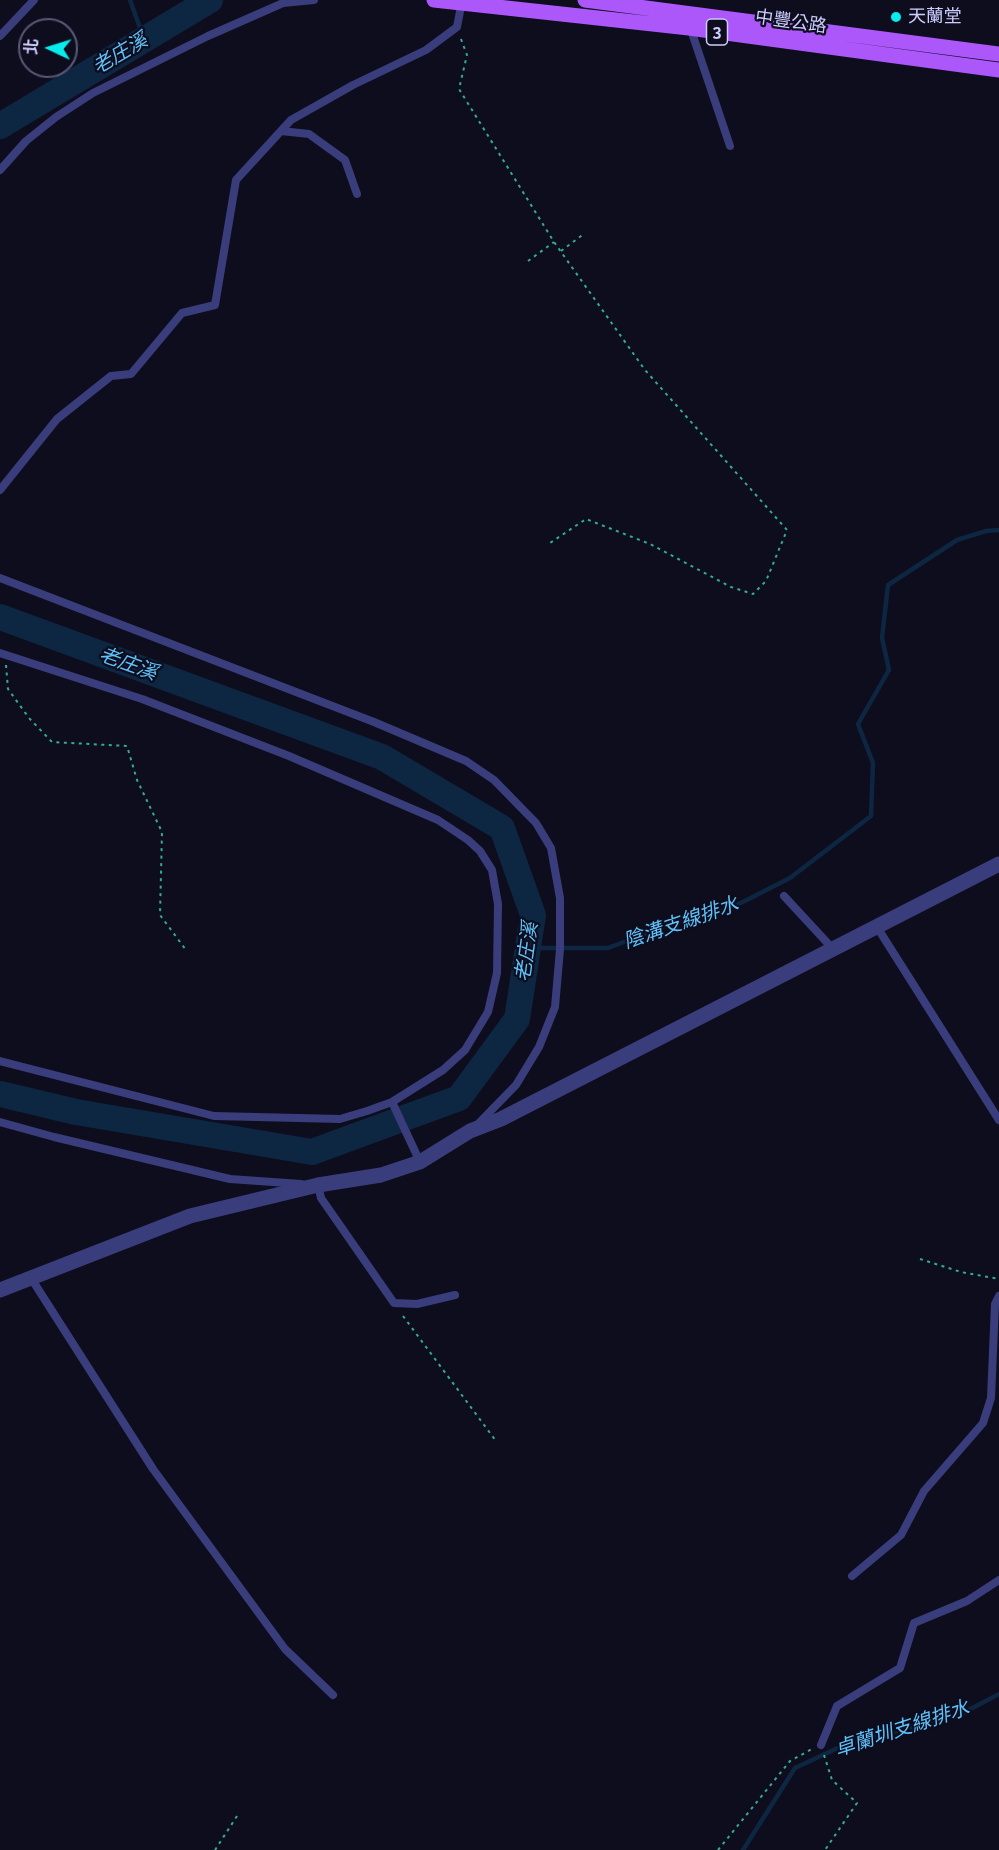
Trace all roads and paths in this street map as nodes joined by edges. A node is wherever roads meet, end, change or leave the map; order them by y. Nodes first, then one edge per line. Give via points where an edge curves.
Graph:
1 (34, 0) edge
2 (314, 0) edge
3 (435, 0) edge
4 (585, 0) edge
5 (462, 2) edge
6 (690, 21) junction
7 (457, 27) junction
8 (0, 36) edge
9 (999, 54) edge
10 (999, 70) edge
11 (281, 131) junction
12 (730, 146) dead end
13 (0, 170) edge
14 (357, 194) dead end
15 (585, 233) dead end
16 (554, 242) junction
17 (561, 251) junction
18 (528, 261) dead end
19 (0, 490) edge
20 (547, 545) dead end
21 (0, 578) edge
22 (2, 654) edge
23 (999, 864) edge
24 (784, 896) dead end
25 (877, 927) junction
26 (833, 949) junction
27 (186, 950) dead end
28 (0, 1061) edge
29 (392, 1102) junction
30 (999, 1120) edge
31 (0, 1122) edge
32 (470, 1131) junction
33 (420, 1162) junction
34 (318, 1185) junction
35 (920, 1259) dead end
36 (31, 1278) junction
37 (999, 1279) edge
38 (0, 1290) edge
39 (454, 1296) dead end
40 (999, 1296) edge
41 (393, 1303) junction
42 (496, 1441) dead end
43 (852, 1576) dead end
44 (999, 1580) edge
45 (333, 1695) dead end
46 (821, 1745) junction
47 (239, 1813) dead end
48 (215, 1850) edge
49 (718, 1850) edge
50 (825, 1850) edge

1 - 8 lane
2 - 13 lane via 283,3 93,93 26,141
3 - 5 main road, 中豐公路 / 3
4 - 6 main road, 中豐公路 / 3
5 - 6 main road, 中豐公路 / 3
5 - 7 lane
6 - 9 main road, 中豐公路 / 3
6 - 10 main road, 中豐公路 / 3
6 - 12 lane
7 - 11 lane via 426,50 291,120
7 - 16 path via 467,56 459,89
11 - 14 lane via 309,134 345,160
11 - 19 lane via 236,180 215,305 182,312 131,374 111,376 57,419
15 - 17 path
16 - 17 path
16 - 18 path
17 - 20 path via 645,369 787,530 766,580 753,594 731,587 650,544 586,519
21 - 32 lane via 466,761 494,780 536,823 551,848 561,898 555,1007 539,1047 516,1085
22 - 27 path via 8,689 52,741 127,746 137,780 162,832 160,915
22 - 29 lane via 142,699 289,756 438,820 480,851 492,870 498,904 497,973 488,1012 465,1050 443,1070
23 - 25 street
24 - 26 lane
25 - 26 street
25 - 30 lane
26 - 32 street via 501,1119
28 - 29 lane via 214,1116 340,1119
29 - 33 lane
31 - 34 lane via 230,1179
32 - 33 street
33 - 34 street via 381,1175
34 - 36 street via 190,1216
34 - 41 lane via 321,1198
35 - 37 path
36 - 38 street
36 - 45 lane via 160,1478 285,1649
39 - 41 lane via 417,1304
40 - 43 lane via 995,1304 991,1398 983,1424 924,1491 901,1535
41 - 42 path
44 - 46 lane via 968,1601 914,1623 900,1668 837,1706
46 - 49 path via 790,1761
46 - 50 path via 832,1780 857,1803
47 - 48 path

